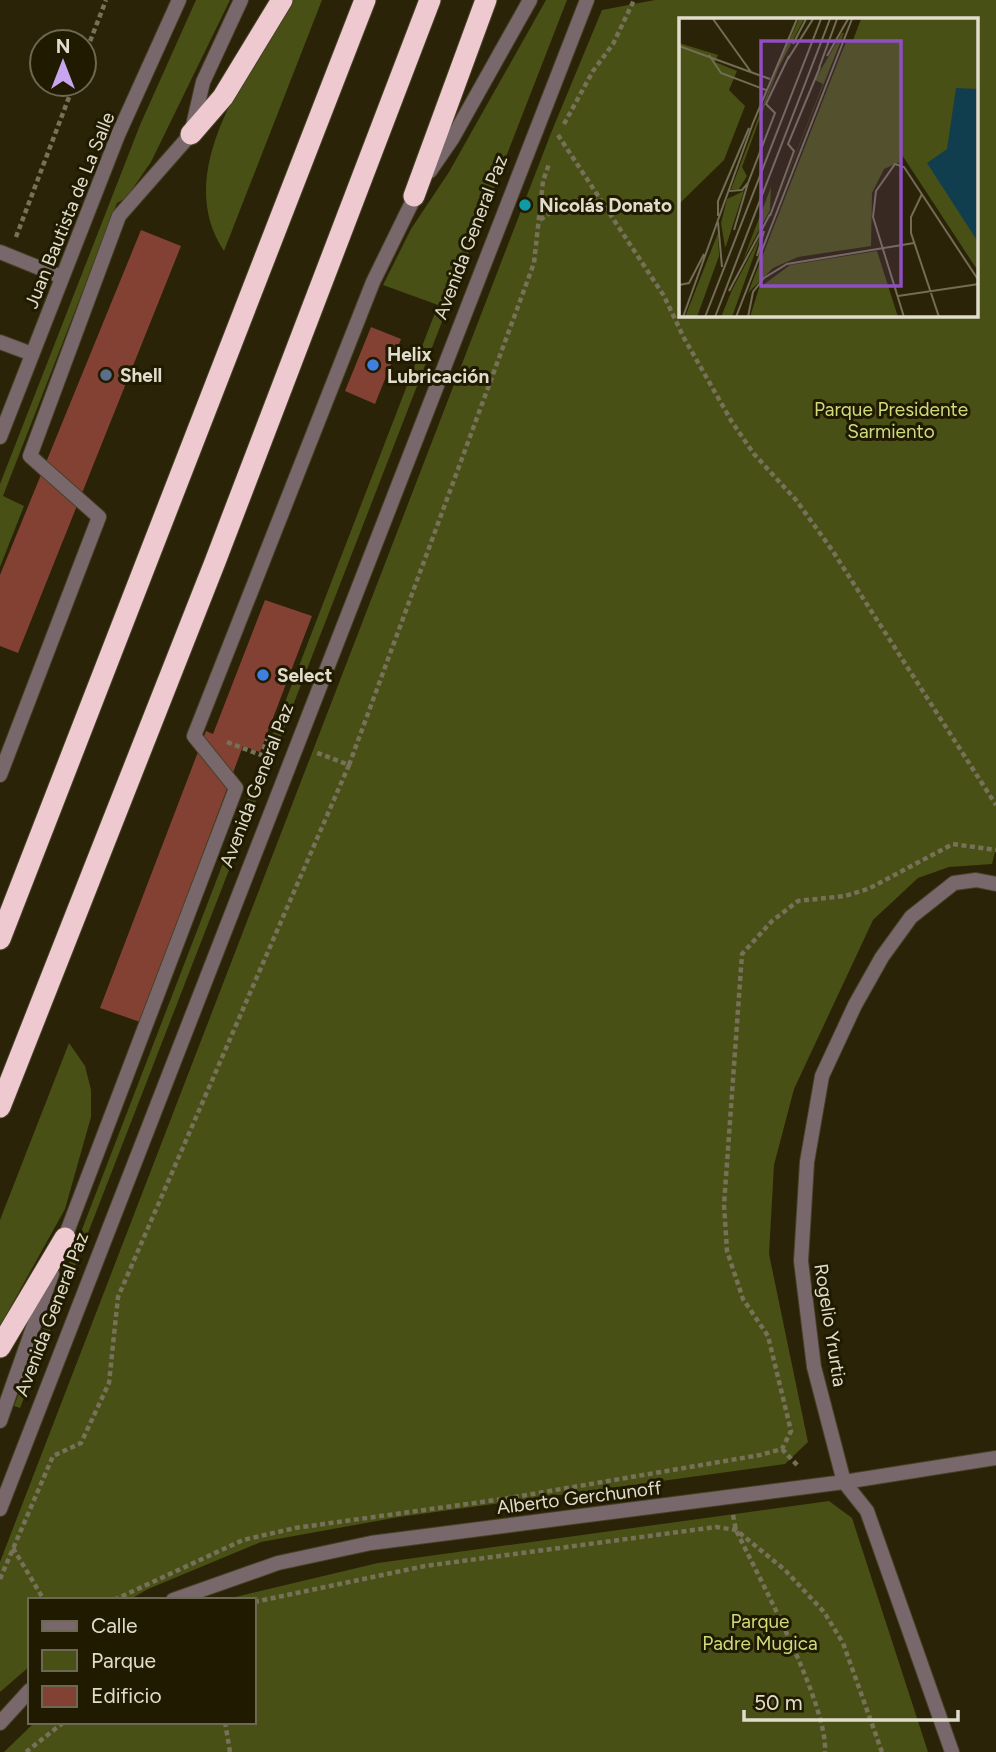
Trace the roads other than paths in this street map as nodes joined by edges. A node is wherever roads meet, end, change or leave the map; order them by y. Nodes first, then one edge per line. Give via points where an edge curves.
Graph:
1 (179, 0) edge
2 (241, 0) edge
3 (282, 0) edge
4 (365, 0) edge
5 (430, 0) edge
6 (486, 0) edge
7 (530, 0) edge
8 (587, 0) edge
9 (191, 134) junction
10 (414, 195) junction
11 (4, 254) edge
12 (62, 277) junction
13 (0, 342) edge
14 (33, 354) junction
15 (0, 437) edge
16 (0, 775) edge
17 (996, 884) edge
18 (0, 939) edge
19 (0, 1107) edge
20 (65, 1238) junction
21 (0, 1347) edge
22 (0, 1421) edge
23 (996, 1458) edge
24 (844, 1482) junction
25 (0, 1509) edge
26 (179, 1598) edge
27 (28, 1692) edge
28 (0, 1723) edge
29 (951, 1752) edge

1 - 12 street, Juan Bautista de La Salle via 118,135
2 - 9 street via 203,82
3 - 9 highway via 223,97
4 - 18 highway
5 - 19 highway
6 - 10 highway
7 - 10 street via 452,139
8 - 25 street, Avenida General Paz
9 - 16 street via 119,216 30,456 99,517
10 - 20 street via 373,282 196,730 194,736 236,788
11 - 12 street
12 - 14 street, Juan Bautista de La Salle
13 - 14 street
14 - 15 street, Juan Bautista de La Salle
17 - 24 street, Rogelio Yrurtia via 976,880 954,883 911,916 855,1005 822,1076 807,1162 801,1261 814,1367
20 - 21 highway
20 - 22 street
23 - 24 street, Alberto Gerchunoff
24 - 26 street, Alberto Gerchunoff via 371,1543 278,1563
24 - 29 street, Rogelio Yrurtia via 867,1511
27 - 28 street

